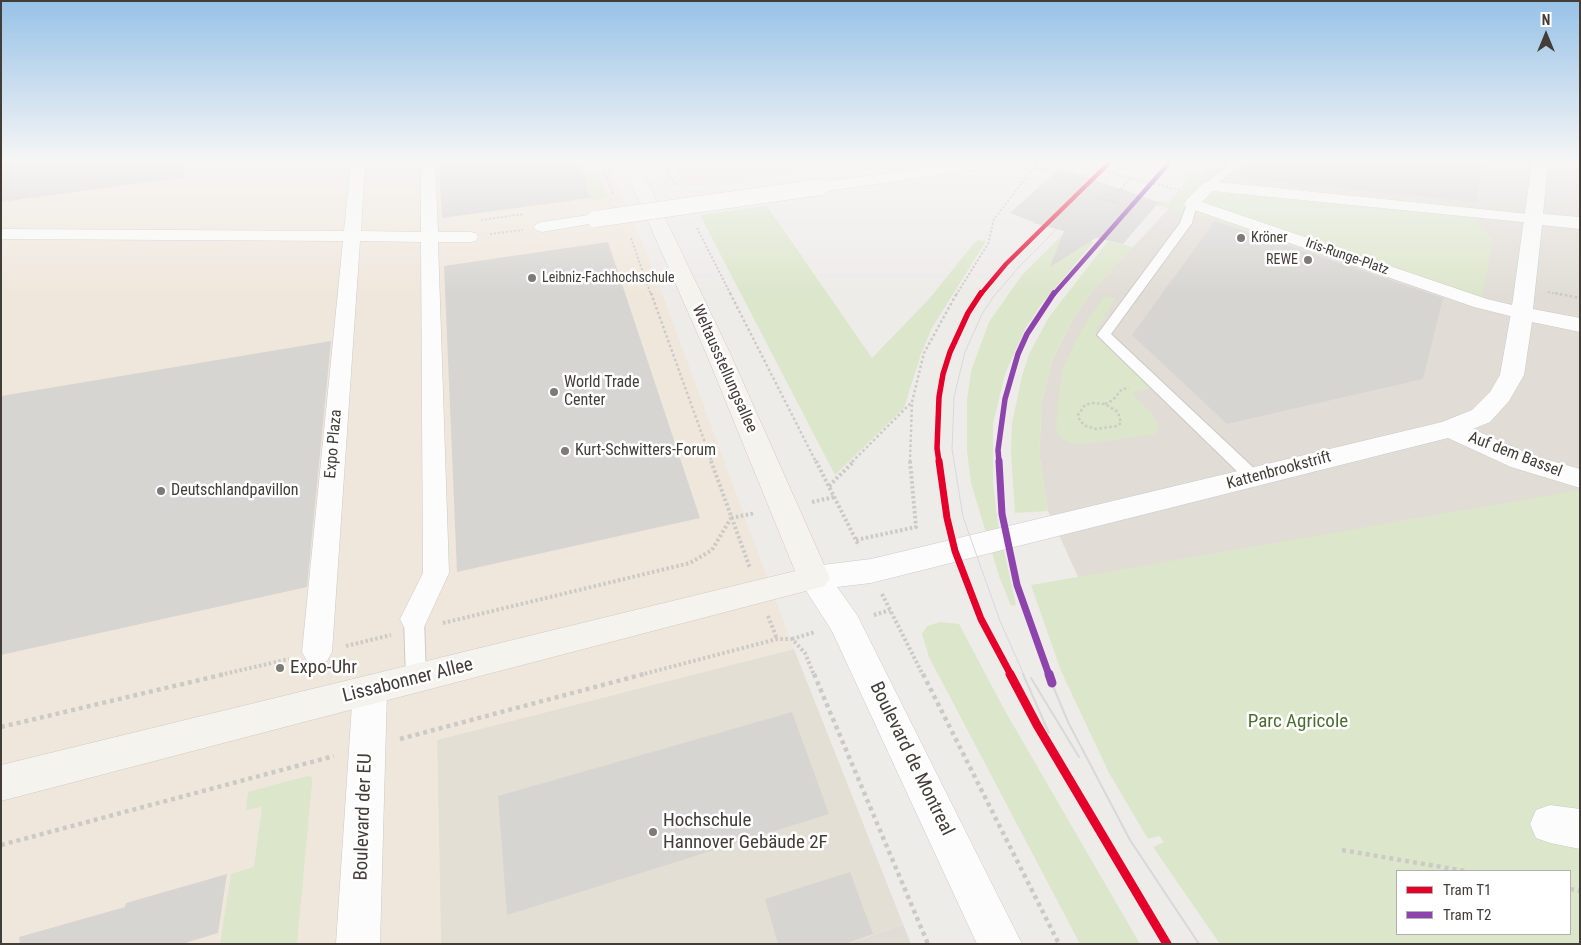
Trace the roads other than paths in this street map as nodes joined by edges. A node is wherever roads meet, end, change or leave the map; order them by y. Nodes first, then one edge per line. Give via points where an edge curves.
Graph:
1 (354, 206) edge
2 (429, 206) edge
3 (650, 206) edge
4 (687, 206) edge
5 (1191, 206) edge
6 (1198, 206) edge
7 (1412, 206) edge
8 (1534, 206) edge
9 (1532, 218) junction
10 (1580, 223) edge
11 (542, 227) road end
12 (1, 234) edge
13 (352, 236) junction
14 (430, 236) junction
15 (470, 237) road end
16 (1522, 313) junction
17 (1580, 325) edge
18 (1450, 430) junction
19 (1254, 478) junction
20 (1580, 479) edge
21 (814, 578) junction
22 (414, 624) joint
23 (317, 652) road end
24 (416, 678) junction
25 (370, 690) junction
26 (1, 783) edge
27 (358, 944) edge
28 (1000, 944) edge

1 - 13 street, Expo Plaza
2 - 14 street
3 - 21 main road, Weltausstellungsallee via 718,353
4 - 11 street, bridge
5 - 19 lane via 1186,223 1104,335
6 - 16 street, Iris-Runge-Platz via 1481,303
7 - 9 street
8 - 9 street, Kattenbrookstrift
9 - 10 street
9 - 16 street, Kattenbrookstrift
12 - 13 street
13 - 14 street
13 - 23 street, Expo Plaza
14 - 15 street
14 - 22 street via 436,574
16 - 17 street
16 - 18 street, Kattenbrookstrift via 1512,375 1500,396 1481,416
18 - 19 street, Kattenbrookstrift
18 - 20 street, Auf dem Bassel via 1521,460
19 - 21 street, Kattenbrookstrift via 871,571
21 - 24 main road, Lissabonner Allee
21 - 28 street, Boulevard de Montreal via 845,624
22 - 24 lane
24 - 25 main road, Lissabonner Allee
25 - 26 main road, Lissabonner Allee
25 - 27 street, Boulevard der EU

